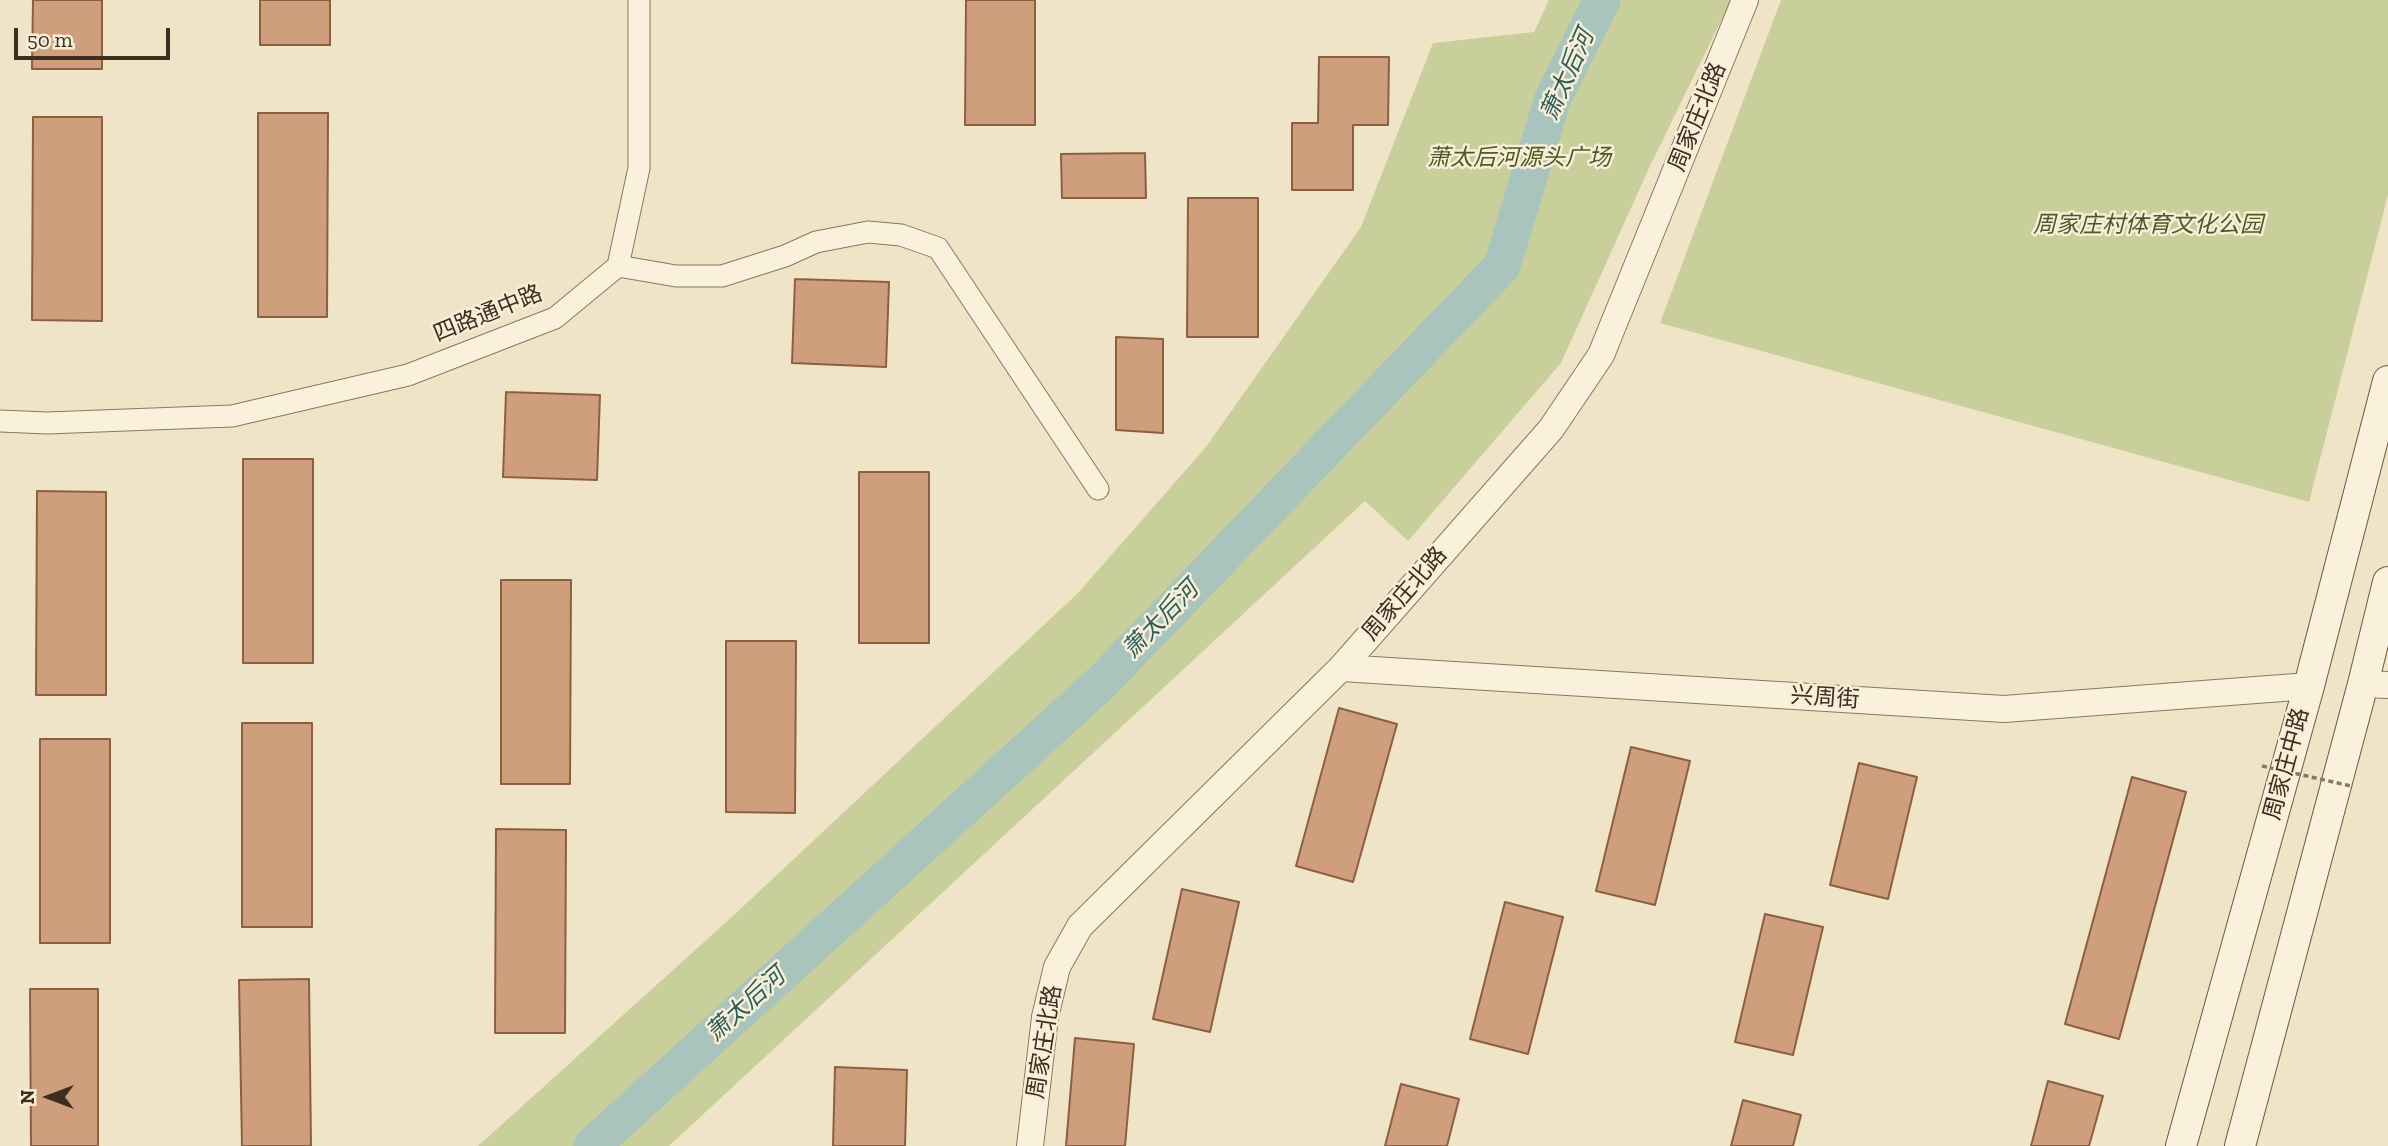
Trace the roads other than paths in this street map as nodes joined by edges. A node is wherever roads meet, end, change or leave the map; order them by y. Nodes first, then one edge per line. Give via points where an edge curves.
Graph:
1 (639, 0) edge
2 (1745, 0) edge
3 (618, 265) junction
4 (2388, 381) edge
5 (0, 421) edge
6 (1098, 489) dead end
7 (2388, 582) edge
8 (1341, 668) junction
9 (2376, 685) edge
10 (2309, 686) junction
11 (1030, 1146) edge
12 (2182, 1146) edge
13 (2240, 1146) edge

1 - 3 street via 639,168
2 - 8 street, 周家庄北路 via 1601,355 1551,429
3 - 5 street, 四路通中路 via 555,318 408,374 232,416
3 - 6 street via 676,276 722,276 785,257 816,242 868,232 901,235 938,248
4 - 10 main road, 周家庄中路
7 - 9 main road
8 - 10 street, 兴周街 via 2004,709
8 - 11 street, 周家庄北路 via 1080,926 1057,967 1045,1017
9 - 13 main road
10 - 12 main road, 周家庄中路

